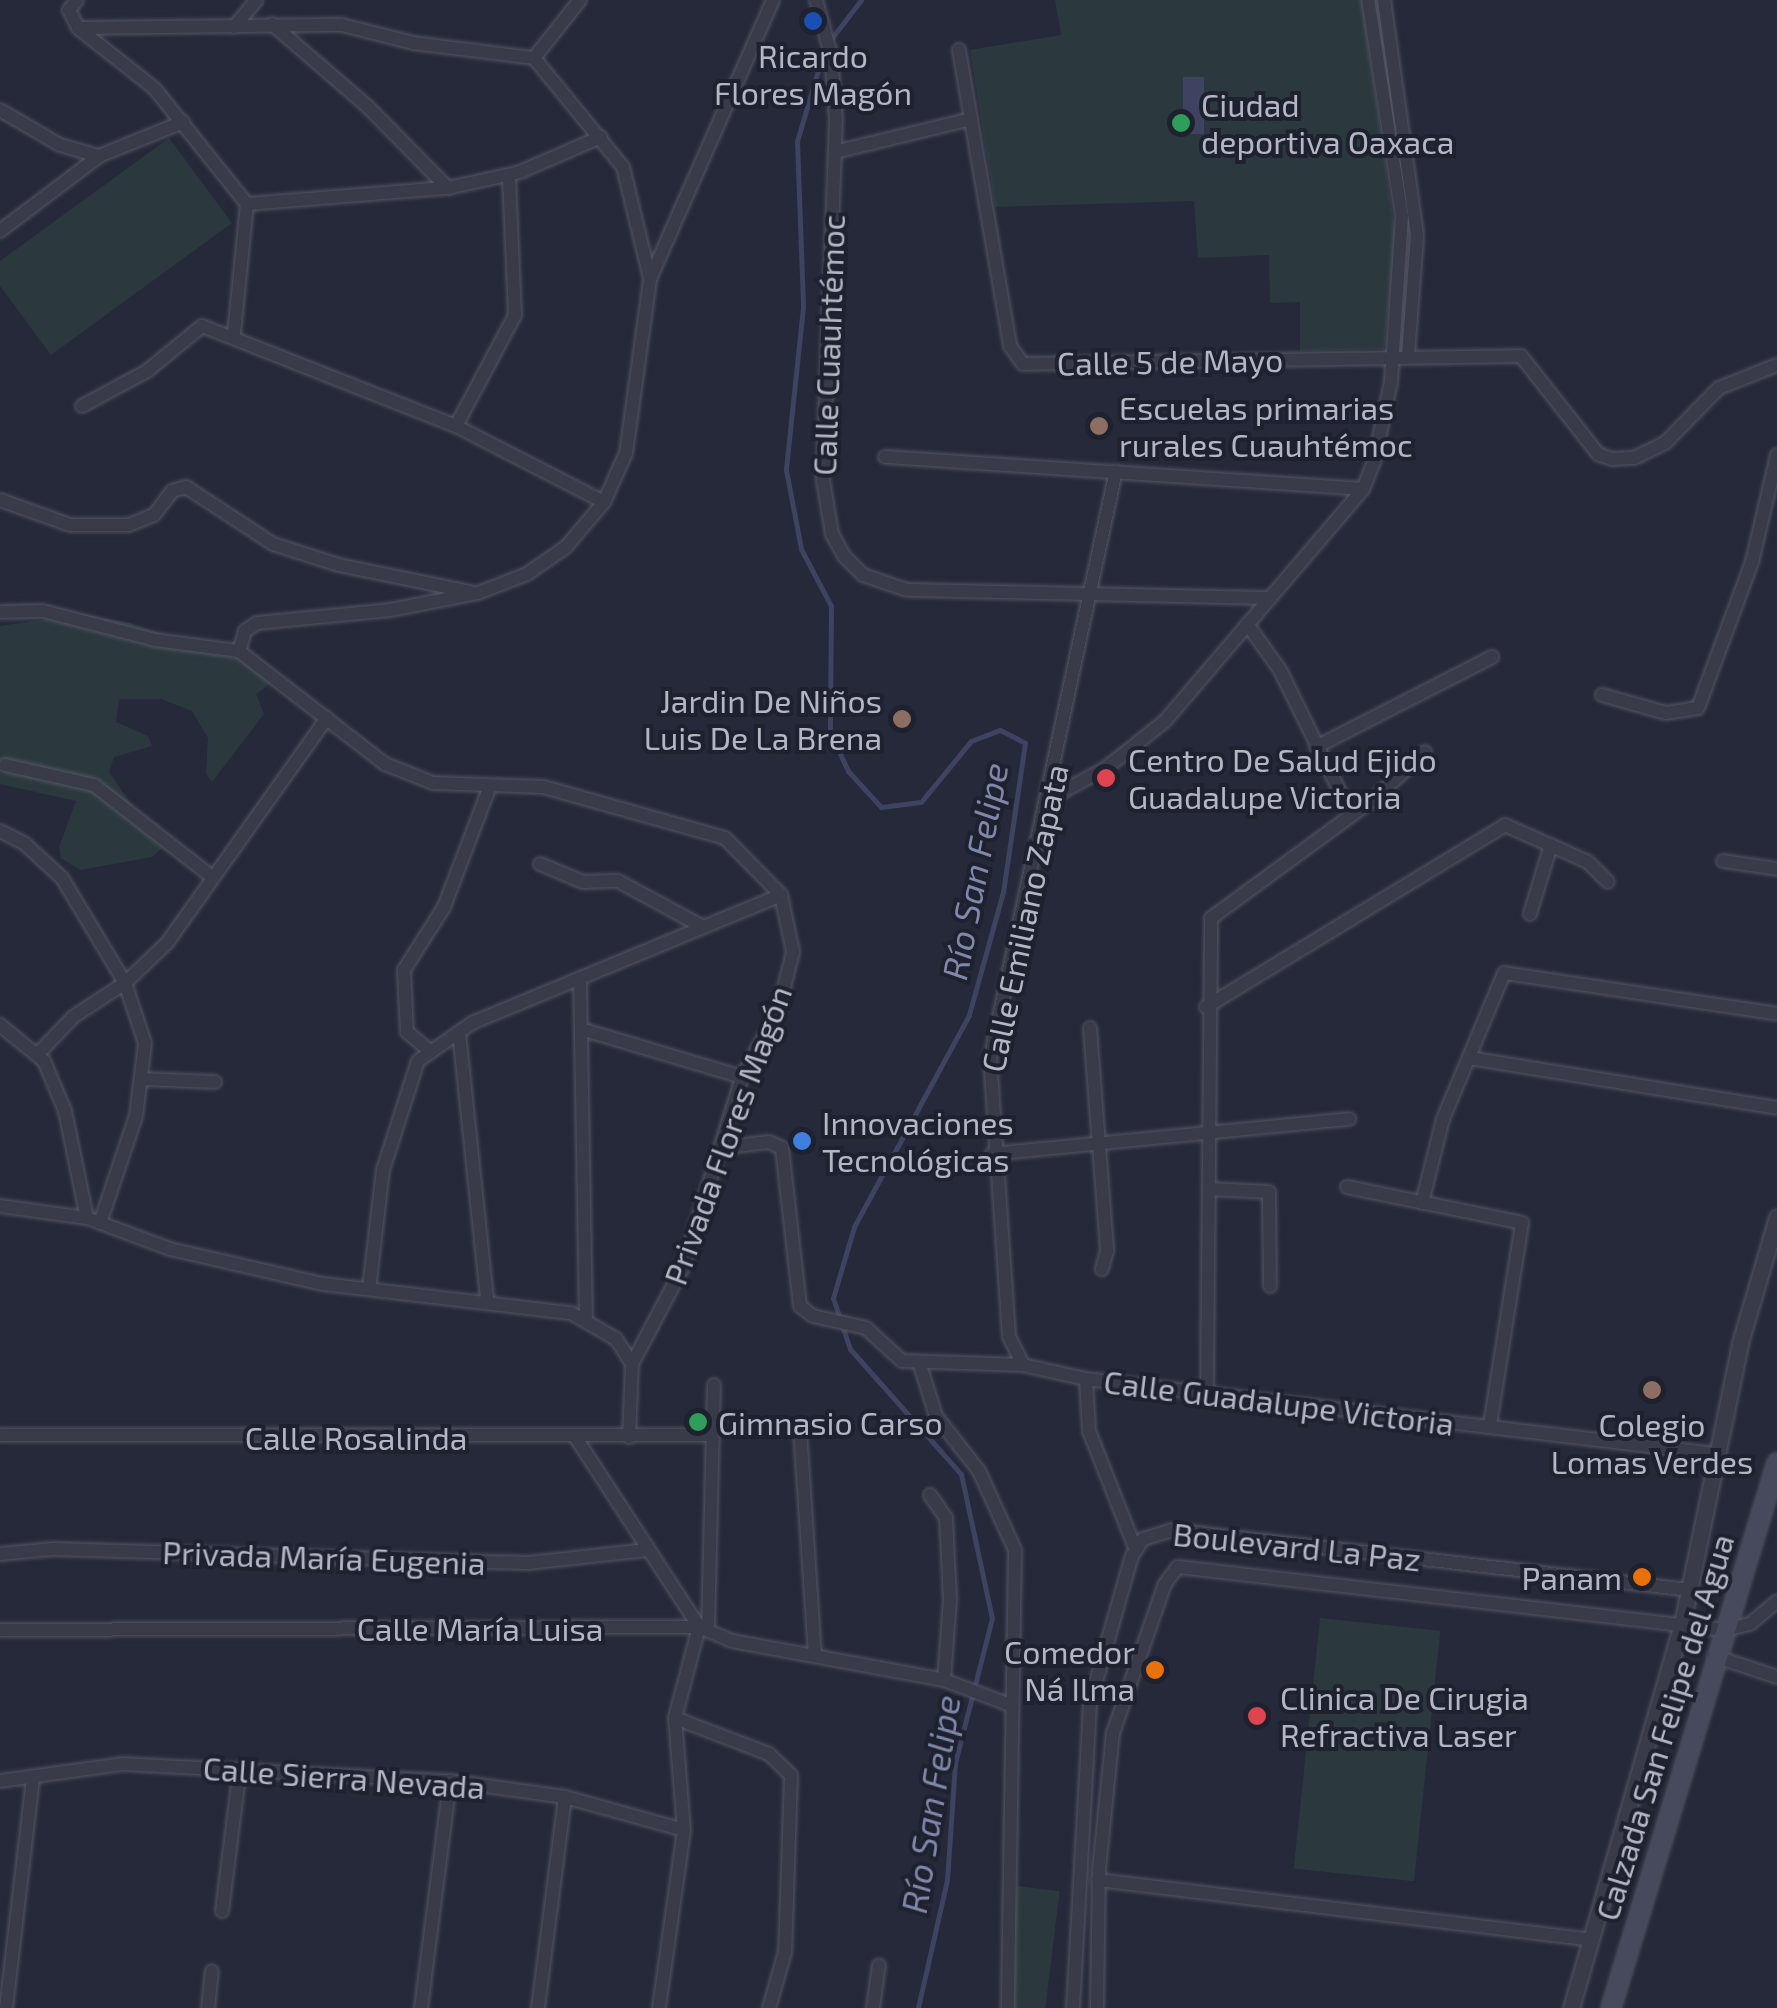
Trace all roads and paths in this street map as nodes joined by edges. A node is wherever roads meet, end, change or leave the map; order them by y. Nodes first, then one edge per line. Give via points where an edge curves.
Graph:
1 (77, 0) edge
2 (257, 0) edge
3 (580, 0) edge
4 (773, 0) edge
5 (816, 0) edge
6 (1368, 0) edge
7 (1384, 0) edge
8 (272, 24) junction
9 (234, 27) junction
10 (78, 28) junction
11 (959, 50) dead end
12 (534, 58) junction
13 (0, 110) edge
14 (971, 119) junction
15 (183, 122) junction
16 (600, 137) junction
17 (835, 152) junction
18 (99, 156) junction
19 (509, 175) junction
20 (448, 188) junction
21 (247, 204) junction
22 (0, 230) edge
23 (650, 279) junction
24 (234, 334) junction
25 (1401, 356) junction
26 (1777, 365) edge
27 (82, 406) dead end
28 (456, 426) junction
29 (1777, 456) edge
30 (886, 457) dead end
31 (1116, 472) junction
32 (1362, 490) junction
33 (0, 500) edge
34 (604, 502) junction
35 (478, 593) junction
36 (1090, 595) junction
37 (1270, 598) junction
38 (0, 612) edge
39 (1248, 624) junction
40 (239, 650) junction
41 (1492, 657) dead end
42 (1602, 695) dead end
43 (327, 718) junction
44 (1316, 748) junction
45 (1425, 752) dead end
46 (5, 765) dead end
47 (490, 786) junction
48 (1340, 792) dead end
49 (1049, 799) junction
50 (0, 831) edge
51 (1551, 845) junction
52 (1723, 861) dead end
53 (540, 864) dead end
54 (1777, 870) edge
55 (211, 876) junction
56 (1608, 882) dead end
57 (781, 895) junction
58 (1530, 914) dead end
59 (703, 926) junction
60 (580, 978) junction
61 (125, 983) junction
62 (1206, 1007) junction
63 (1777, 1014) edge
64 (0, 1025) edge
65 (1090, 1028) dead end
66 (581, 1029) junction
67 (459, 1032) junction
68 (431, 1052) junction
69 (37, 1056) junction
70 (1469, 1058) junction
71 (742, 1076) junction
72 (142, 1078) junction
73 (215, 1082) dead end
74 (1777, 1108) edge
75 (1350, 1120) dead end
76 (1210, 1135) junction
77 (1099, 1144) junction
78 (720, 1148) junction
79 (992, 1154) junction
80 (1348, 1187) dead end
81 (1209, 1190) junction
82 (1422, 1202) junction
83 (0, 1208) edge
84 (1777, 1217) edge
85 (93, 1221) junction
86 (1102, 1269) dead end
87 (1270, 1286) dead end
88 (369, 1288) junction
89 (487, 1300) junction
90 (586, 1322) junction
91 (918, 1362) junction
92 (632, 1364) junction
93 (1023, 1365) junction
94 (1086, 1379) junction
95 (714, 1385) dead end
96 (1207, 1392) junction
97 (1490, 1426) junction
98 (800, 1430) dead end
99 (0, 1435) edge
100 (712, 1436) junction
101 (629, 1437) junction
102 (576, 1438) junction
103 (1716, 1454) junction
104 (1777, 1463) edge
105 (930, 1495) dead end
106 (1135, 1548) junction
107 (647, 1550) junction
108 (0, 1554) edge
109 (1690, 1590) junction
110 (1777, 1600) edge
111 (1682, 1624) junction
112 (703, 1629) junction
113 (0, 1630) edge
114 (1724, 1630) junction
115 (815, 1656) junction
116 (1714, 1656) junction
117 (1777, 1677) edge
118 (948, 1682) junction
119 (1010, 1705) junction
120 (675, 1718) junction
121 (240, 1768) junction
122 (33, 1780) junction
123 (0, 1781) edge
124 (450, 1781) junction
125 (565, 1797) junction
126 (684, 1830) junction
127 (1098, 1880) junction
128 (222, 1912) dead end
129 (1591, 1940) junction
130 (878, 1964) dead end
131 (212, 1971) dead end
132 (6, 2008) edge
133 (208, 2008) edge
134 (421, 2008) edge
135 (538, 2008) edge
136 (659, 2008) edge
137 (769, 2008) edge
138 (873, 2008) edge
139 (1008, 2008) edge
140 (1072, 2008) edge
141 (1097, 2008) edge
142 (1571, 2008) edge
143 (1611, 2008) edge

1 - 10 street via 69,10
2 - 9 street
3 - 12 street
4 - 23 street
5 - 17 street, Calle Cuauhtémoc via 831,55
6 - 25 street via 1402,216
7 - 25 street via 1417,236
8 - 9 street
8 - 12 street via 342,25 413,44
8 - 20 street
9 - 10 street
10 - 15 street via 154,88
11 - 14 street, Calle 5 de Mayo
12 - 16 street
13 - 18 street via 60,145
14 - 17 street
14 - 25 street, Calle 5 de Mayo via 1018,362
15 - 18 street
15 - 21 street via 193,143
16 - 19 street
16 - 23 street via 623,167
17 - 36 street, Calle Cuauhtémoc via 821,440 827,515 838,546 863,575 892,588
18 - 22 street
19 - 20 street
19 - 28 street via 515,314
20 - 21 street
21 - 24 street
23 - 34 street via 626,454
24 - 27 street via 202,326 147,371
24 - 28 street
25 - 26 street, Calle 5 de Mayo via 1521,356 1598,454 1612,459 1634,458 1665,443 1719,388
25 - 32 street
28 - 34 street
29 - 42 street via 1752,562 1698,708 1666,713
30 - 31 street
31 - 32 street
31 - 36 street, Calle Emiliano Zapata
32 - 37 street
33 - 35 street via 70,525 129,525 154,515 172,491 186,487 273,544 339,565
34 - 35 street via 566,547 527,574
35 - 40 street via 257,623 244,631
36 - 37 street, Calle Cuauhtémoc
36 - 49 street, Calle Emiliano Zapata
37 - 39 street
38 - 40 street via 43,611 155,640
39 - 44 street via 1280,670
39 - 49 street via 1165,721 1106,768
40 - 43 street
41 - 44 street
43 - 47 street via 385,764 434,782
43 - 55 street
44 - 48 street
45 - 62 street via 1374,798 1211,918
46 - 55 street via 94,786
47 - 57 street via 543,787 725,838
47 - 68 street via 444,907 404,970 408,1032
49 - 79 street, Calle Emiliano Zapata via 990,1058
50 - 61 street via 62,878
51 - 56 street via 1588,862
51 - 58 street
51 - 62 street via 1505,825
52 - 54 street
53 - 59 street via 582,882 618,881
55 - 61 street via 166,943
57 - 59 street
57 - 71 street, Privada Flores Magón via 793,952 778,1010
59 - 60 street
60 - 66 street
60 - 67 street
61 - 69 street via 73,1017
61 - 72 street via 145,1043
62 - 76 street
63 - 70 street via 1504,973
64 - 69 street
65 - 77 street
66 - 71 street
66 - 90 street
67 - 68 street
67 - 89 street
68 - 88 street via 418,1060 383,1170
69 - 85 street via 65,1112
70 - 74 street
70 - 82 street via 1443,1119
71 - 78 street, Privada Flores Magón
72 - 73 street
72 - 85 street
75 - 76 street
76 - 77 street
76 - 81 street
77 - 79 street
77 - 86 street via 1107,1251
78 - 91 street, Calle Guadalupe Victoria via 769,1142 784,1152 803,1310 857,1324 897,1359
78 - 92 street, Privada Flores Magón via 682,1266
79 - 93 street, Calle Emiliano Zapata via 1009,1336
80 - 82 street
81 - 87 street via 1269,1192
81 - 96 street
82 - 97 street via 1522,1223
83 - 85 street
84 - 103 street
85 - 88 street via 170,1249
88 - 89 street
89 - 90 street via 571,1313
90 - 92 street via 616,1339
91 - 93 street, Calle Guadalupe Victoria
91 - 119 street via 936,1416 974,1463 1013,1542
92 - 101 street, Privada Flores Magón
93 - 94 street, Calle Guadalupe Victoria
94 - 96 street, Calle Guadalupe Victoria
94 - 106 street via 1090,1431
95 - 100 street
96 - 97 street, Calle Guadalupe Victoria
97 - 103 street, Calle Guadalupe Victoria
98 - 115 street
99 - 102 street, Calle Rosalinda
100 - 101 street, Calle Rosalinda
100 - 112 street
101 - 102 street, Calle Rosalinda
102 - 107 street
103 - 109 street
104 - 114 main road, Calzada San Felipe del Agua
105 - 118 street via 946,1518
106 - 109 street, Boulevard La Paz via 1172,1530
106 - 140 street, Boulevard La Paz via 1090,1703
107 - 108 street, Privada María Eugenia via 528,1563 53,1549
107 - 112 street
109 - 111 street
110 - 114 street via 1750,1624
111 - 114 street
111 - 127 street, Boulevard La Paz via 1178,1568 1165,1584 1116,1722
111 - 129 street
112 - 113 street, Calle María Luisa
112 - 115 street, Calle María Luisa
112 - 120 street
114 - 116 main road, Calzada San Felipe del Agua
115 - 118 street, Calle María Luisa
116 - 117 street
116 - 143 main road, Calzada San Felipe del Agua
118 - 119 street, Calle María Luisa
119 - 139 street
120 - 126 street
120 - 137 street via 769,1754 791,1774 785,1952
121 - 122 street, Calle Sierra Nevada via 122,1764
121 - 124 street, Calle Sierra Nevada
121 - 128 street
122 - 123 street, Calle Sierra Nevada
122 - 132 street
124 - 125 street, Calle Sierra Nevada
124 - 134 street
125 - 126 street, Calle Sierra Nevada
125 - 135 street
126 - 136 street
127 - 129 street
127 - 141 street, Boulevard La Paz
129 - 142 street
130 - 138 street
131 - 133 street

